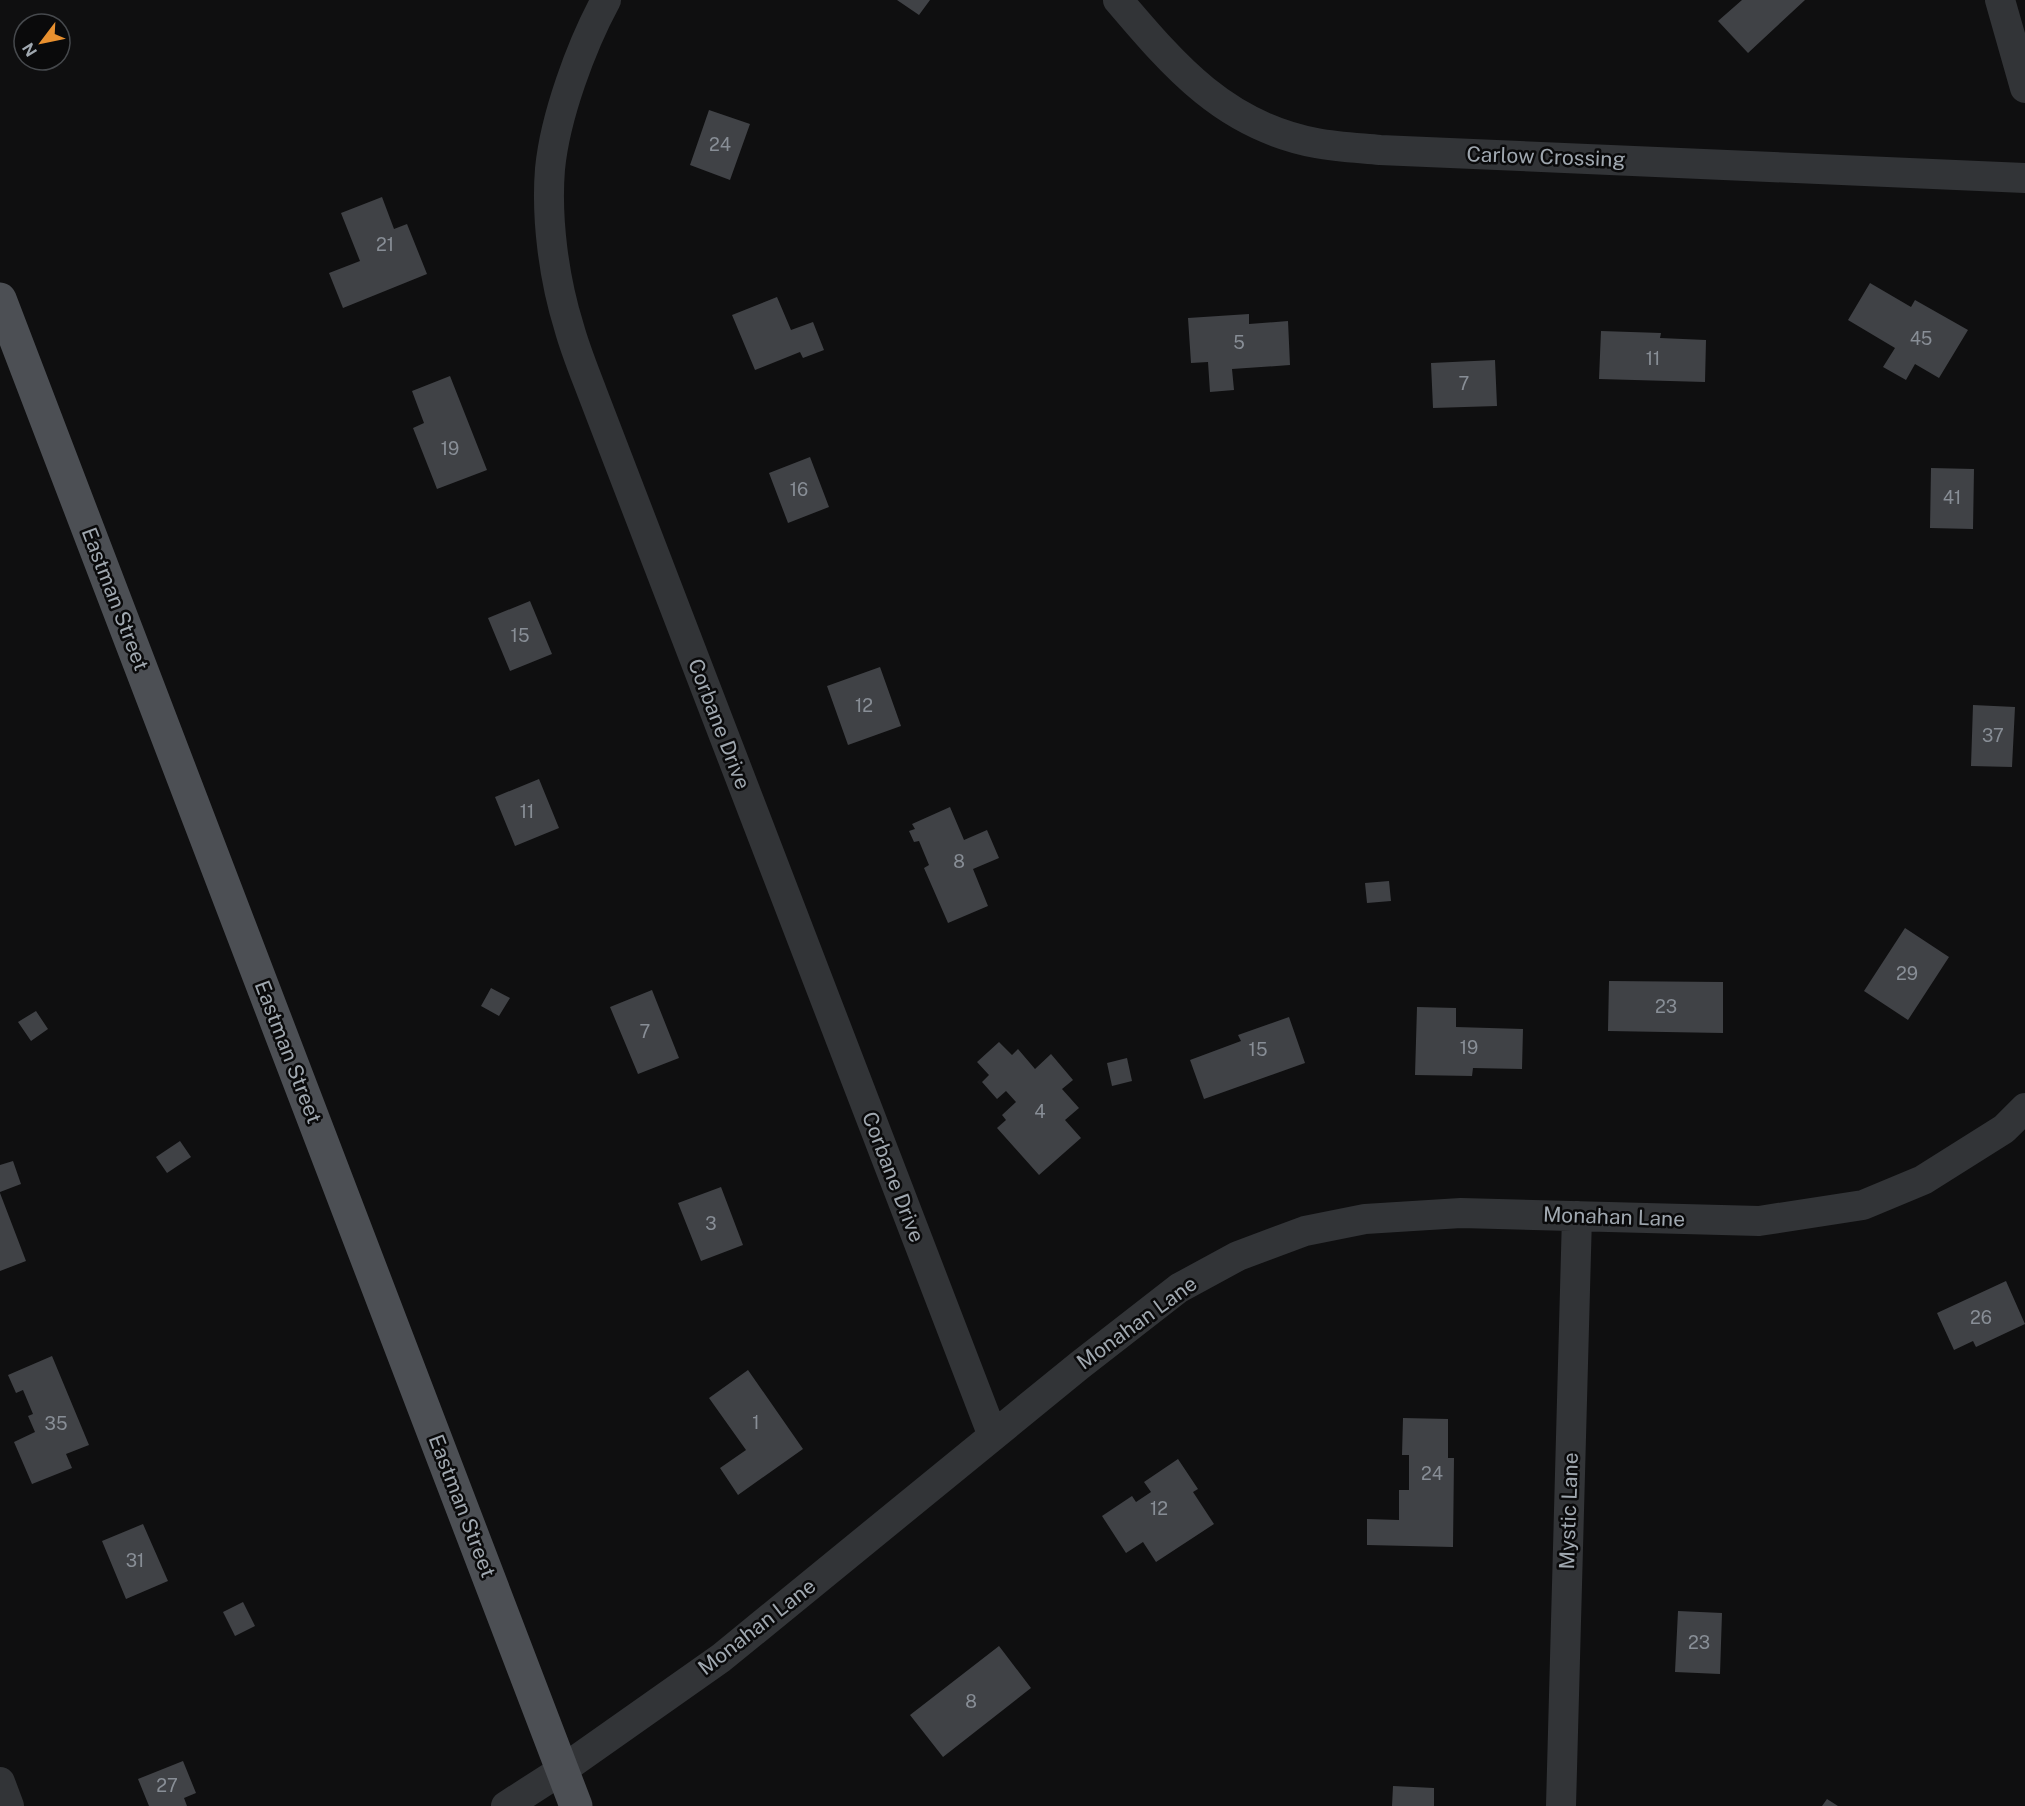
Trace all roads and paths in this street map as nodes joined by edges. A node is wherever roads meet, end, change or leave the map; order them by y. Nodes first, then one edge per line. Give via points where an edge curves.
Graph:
1 (606, 0) edge
2 (1118, 0) edge
3 (2000, 0) edge
4 (2025, 88) edge
5 (2025, 178) edge
6 (0, 299) edge
7 (2025, 1108) edge
8 (1577, 1216) junction
9 (993, 1436) junction
10 (562, 1770) junction
11 (0, 1782) edge
12 (9, 1806) edge
13 (506, 1806) edge
14 (576, 1806) edge
15 (1561, 1806) edge

1 - 9 street, Corbane Drive via 578,63 561,115 550,169 550,222 569,327
2 - 5 street, Carlow Crossing via 1170,59 1222,105 1251,121 1314,142 1392,151
3 - 4 street
6 - 10 main road, Eastman Street
7 - 8 street, Monahan Lane via 2004,1129 1923,1180 1863,1205 1759,1221
8 - 9 street, Monahan Lane via 1461,1213 1365,1219 1305,1231 1238,1256 1179,1288
8 - 15 street, Mystic Lane
9 - 10 street, Monahan Lane via 721,1658
10 - 13 street, Monahan Lane
10 - 14 main road, Eastman Street
11 - 12 street

